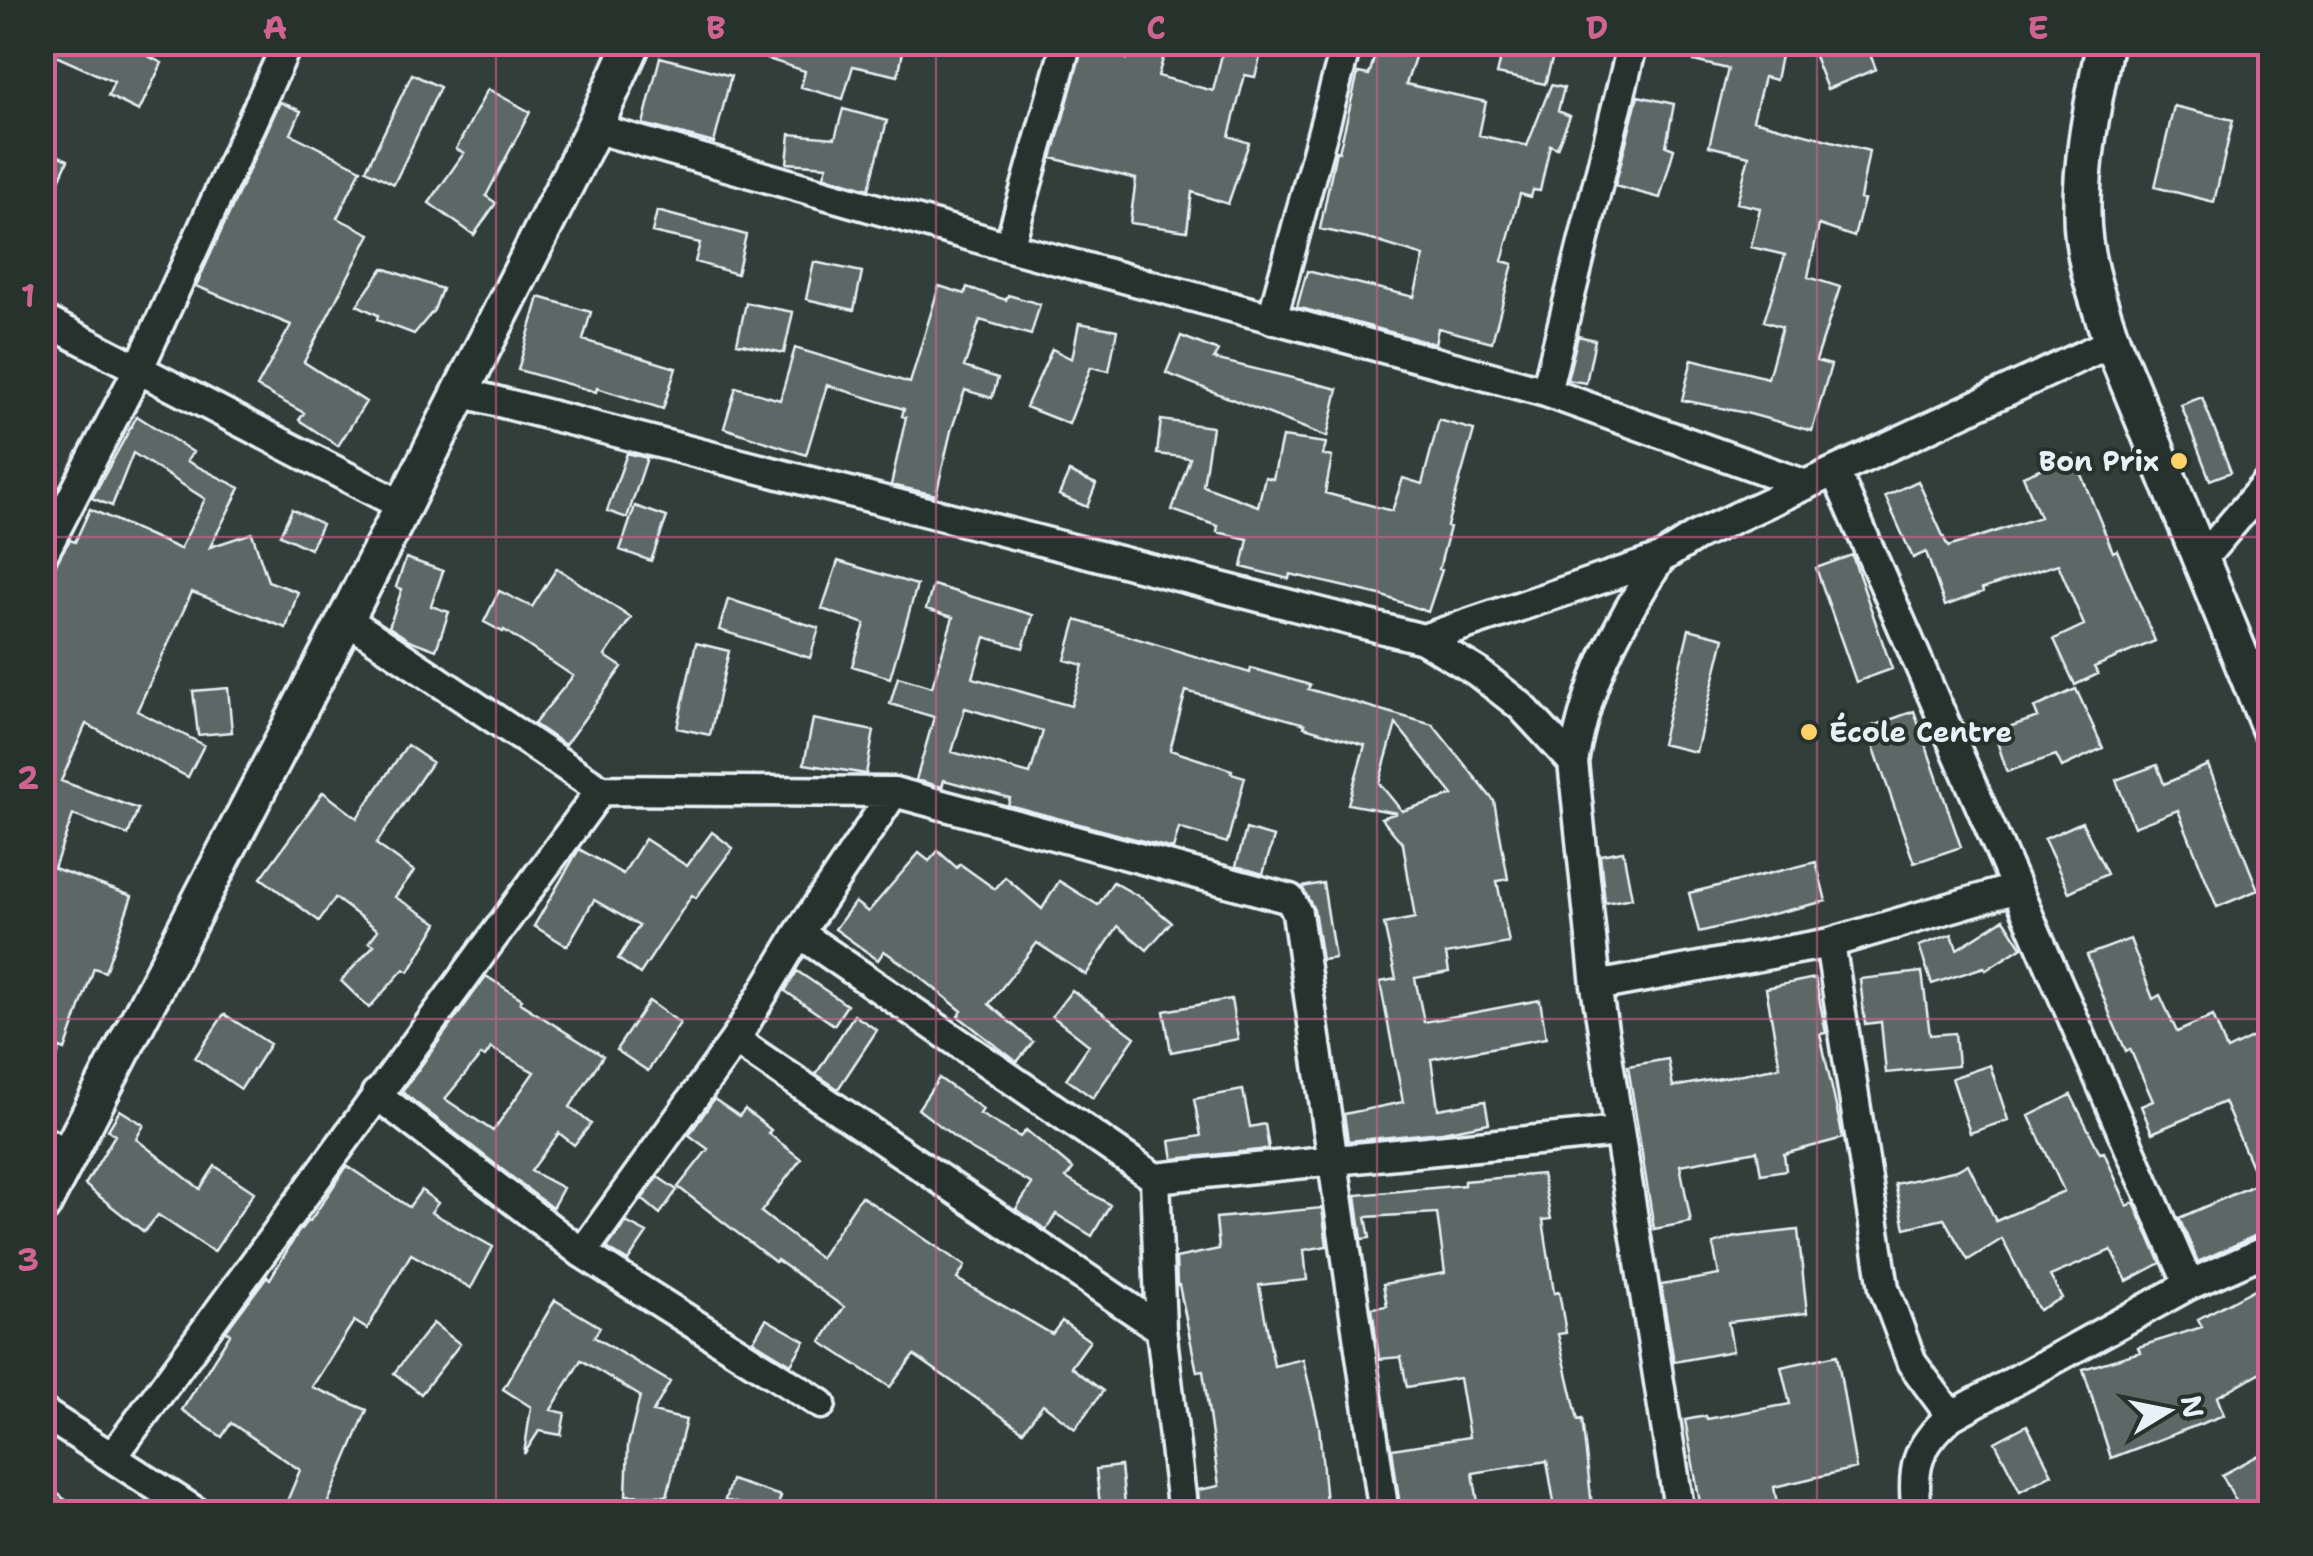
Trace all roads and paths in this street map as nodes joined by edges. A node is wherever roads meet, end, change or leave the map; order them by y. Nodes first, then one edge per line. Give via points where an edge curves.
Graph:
1 (288, 42) edge
2 (633, 42) edge
3 (1067, 42) edge
4 (1347, 42) edge
5 (1633, 42) edge
6 (2104, 42) edge
7 (594, 128) junction
8 (1010, 247) junction
9 (42, 319) edge
10 (1272, 319) junction
11 (2112, 342) junction
12 (139, 368) junction
13 (460, 392) junction
14 (1546, 392) junction
15 (1834, 472) junction
16 (2270, 479) edge
17 (1806, 485) junction
18 (403, 506) junction
19 (42, 556) edge
20 (2203, 558) junction
21 (1660, 559) junction
22 (346, 619) junction
23 (1423, 639) junction
24 (2270, 729) edge
25 (1574, 762) junction
26 (601, 790) junction
27 (894, 792) junction
28 (2014, 889) junction
29 (799, 933) junction
30 (1830, 943) junction
31 (1596, 986) junction
32 (735, 1040) junction
33 (376, 1094) junction
34 (1618, 1132) junction
35 (55, 1147) edge
36 (1332, 1159) junction
37 (1154, 1178) junction
38 (42, 1206) edge
39 (2270, 1249) edge
40 (582, 1253) junction
41 (2189, 1285) junction
42 (1160, 1329) junction
43 (821, 1404) dead end
44 (42, 1412) edge
45 (1951, 1416) junction
46 (113, 1456) junction
47 (199, 1514) edge
48 (1183, 1514) edge
49 (1384, 1514) edge
50 (1680, 1514) edge
51 (1917, 1514) edge

1 - 12 street
2 - 7 street
3 - 8 street
4 - 10 street
5 - 14 street
6 - 11 street via 2081,216 2091,282
7 - 8 street
7 - 13 street
8 - 10 street
9 - 12 street
10 - 14 street
11 - 15 street
11 - 20 street
12 - 18 street
12 - 19 street
13 - 18 street
13 - 23 street
14 - 17 street
15 - 17 street
15 - 28 street
16 - 20 street
17 - 21 street
18 - 22 street
20 - 24 street
21 - 23 street
21 - 25 street via 1601,660
22 - 26 street
22 - 35 street
23 - 25 street via 1521,706
25 - 31 street
26 - 27 street
26 - 33 street
27 - 29 street
27 - 36 street via 1290,899
28 - 30 street
28 - 41 street
29 - 32 street
29 - 37 street
30 - 31 street
30 - 45 street via 1884,1288 1912,1363
31 - 34 street
32 - 40 street
32 - 42 street
33 - 40 street
33 - 46 street
34 - 36 street
34 - 50 street
35 - 38 street
36 - 37 street
36 - 49 street
37 - 42 street
39 - 41 street
40 - 43 street
41 - 45 street
42 - 48 street
44 - 46 street
45 - 51 street via 1918,1457
46 - 47 street

